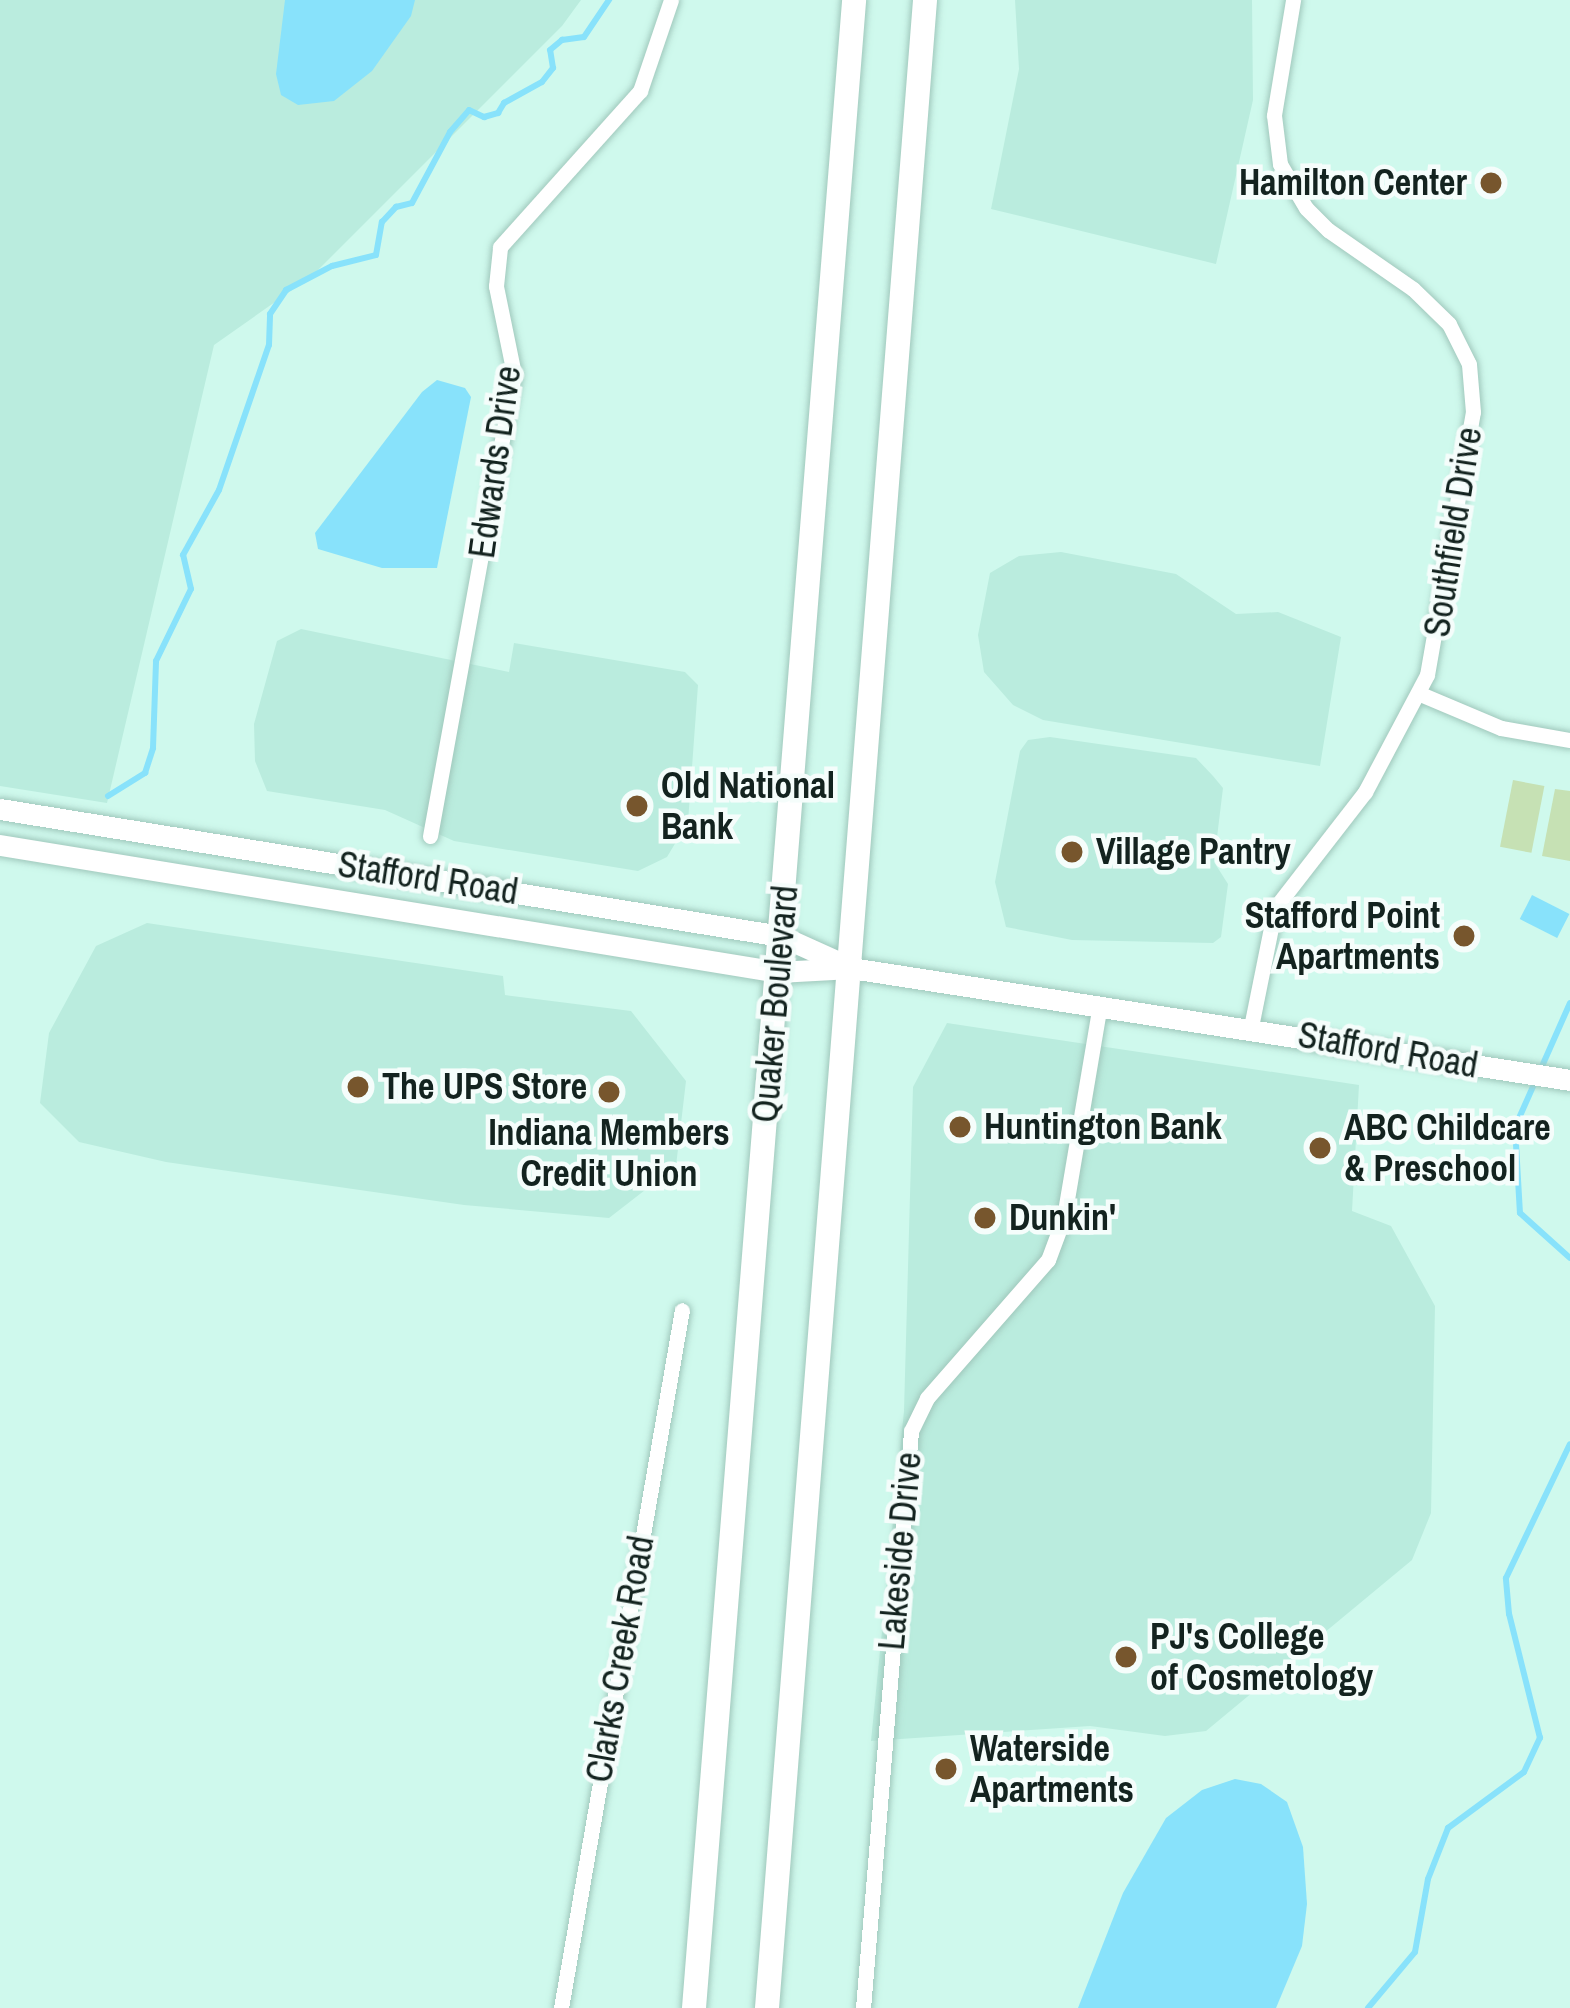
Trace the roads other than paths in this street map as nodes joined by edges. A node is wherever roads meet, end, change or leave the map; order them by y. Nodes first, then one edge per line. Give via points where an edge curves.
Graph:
1 (671, 0) edge
2 (854, 0) edge
3 (925, 0) edge
4 (1293, 0) edge
5 (1418, 693) junction
6 (1570, 740) edge
7 (0, 809) edge
8 (430, 836) dead end
9 (0, 845) edge
10 (781, 936) junction
11 (851, 968) junction
12 (778, 972) junction
13 (1100, 1004) junction
14 (1251, 1027) junction
15 (1570, 1080) edge
16 (682, 1310) dead end
17 (561, 2008) edge
18 (694, 2008) edge
19 (767, 2008) edge
20 (863, 2008) edge

1 - 8 street, Edwards Drive via 640,91 500,247 496,286 514,374
2 - 10 main road, Quaker Boulevard
3 - 11 main road, Quaker Boulevard
4 - 5 street, Southfield Drive via 1274,115 1280,164 1328,230 1437,309 1462,344 1473,386 1434,649
5 - 6 street via 1501,728
5 - 14 street, Southfield Drive via 1365,792 1275,908
7 - 10 main road, Stafford Road
9 - 12 main road, Stafford Road
10 - 11 main road, Stafford Road
10 - 12 main road, Quaker Boulevard
11 - 12 main road, Stafford Road
11 - 13 main road, Stafford Road
11 - 19 main road, Quaker Boulevard
12 - 18 main road, Quaker Boulevard
13 - 14 main road, Stafford Road
13 - 20 street, Lakeside Drive via 1064,1217 1048,1261 927,1398 911,1431
14 - 15 main road, Stafford Road
16 - 17 street, Clarks Creek Road

